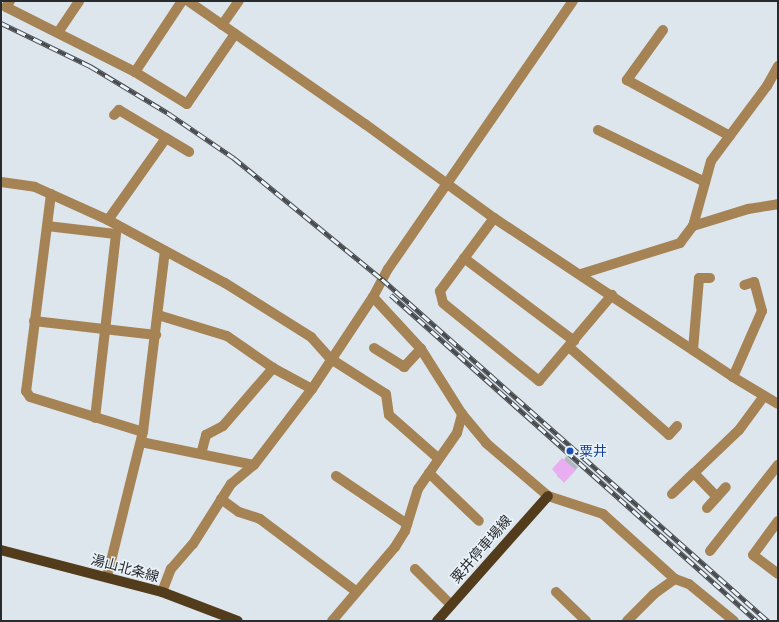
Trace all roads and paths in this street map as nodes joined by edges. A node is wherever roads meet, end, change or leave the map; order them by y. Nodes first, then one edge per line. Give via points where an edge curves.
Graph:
1 (10, 1) edge
2 (79, 1) edge
3 (182, 1) edge
4 (188, 1) edge
5 (239, 1) edge
6 (573, 1) edge
7 (222, 25) junction
8 (662, 30) dead end
9 (59, 31) junction
10 (235, 34) junction
11 (778, 66) edge
12 (135, 72) junction
13 (114, 115) dead end
14 (598, 130) dead end
15 (730, 136) junction
16 (166, 138) junction
17 (189, 152) dead end
18 (1, 182) edge
19 (705, 182) junction
20 (445, 184) junction
21 (51, 194) junction
22 (778, 204) edge
23 (494, 218) junction
24 (108, 220) junction
25 (47, 226) junction
26 (693, 226) junction
27 (165, 251) junction
28 (464, 258) junction
29 (582, 274) junction
30 (710, 278) dead end
31 (744, 285) dead end
32 (612, 295) junction
33 (373, 296) junction
34 (158, 314) junction
35 (34, 321) junction
36 (104, 331) junction
37 (156, 335) junction
38 (572, 344) junction
39 (374, 348) dead end
40 (421, 349) junction
41 (693, 350) junction
42 (331, 359) junction
43 (273, 368) junction
44 (733, 377) junction
45 (312, 389) junction
46 (764, 396) junction
47 (778, 404) edge
48 (462, 414) junction
49 (95, 418) junction
50 (677, 426) dead end
51 (142, 437) junction
52 (201, 454) junction
53 (438, 458) junction
54 (778, 465) edge
55 (254, 466) junction
56 (429, 473) junction
57 (694, 473) junction
58 (336, 476) dead end
59 (726, 487) dead end
60 (672, 494) dead end
61 (548, 496) junction
62 (717, 497) junction
63 (221, 499) junction
64 (707, 508) dead end
65 (479, 521) dead end
66 (778, 521) edge
67 (407, 524) junction
68 (1, 550) edge
69 (710, 551) dead end
70 (415, 569) dead end
71 (778, 574) edge
72 (107, 577) junction
73 (675, 579) junction
74 (162, 592) junction
75 (357, 592) junction
76 (556, 592) dead end
77 (451, 605) junction
78 (238, 621) edge
79 (332, 621) edge
80 (437, 621) edge
81 (586, 621) edge
82 (627, 621) edge
83 (734, 621) edge

1 - 9 street via 6,7
2 - 9 street
3 - 12 street
4 - 7 street
5 - 7 street
6 - 20 street
7 - 10 street
8 - 15 street via 627,80
9 - 12 street
10 - 12 street via 187,104
10 - 20 street via 365,124
11 - 15 street via 767,86
13 - 16 street via 119,110
14 - 19 street
15 - 19 street via 711,161
16 - 17 street
16 - 24 street
18 - 21 street via 35,187
19 - 26 street
20 - 23 street
20 - 33 street
21 - 24 street
21 - 25 street
22 - 26 street
23 - 28 street
23 - 29 street
24 - 27 street
25 - 35 street
25 - 36 street via 116,234
26 - 29 street via 680,243
27 - 34 street
27 - 42 street via 225,283 311,337
28 - 38 street
28 - 38 street via 440,291 443,303 539,381
29 - 32 street
30 - 41 street via 699,278
31 - 44 street via 754,282 762,311
32 - 38 street
32 - 41 street
33 - 40 street
33 - 42 street
34 - 37 street
34 - 43 street via 227,336
35 - 36 street
35 - 49 street via 26,384 30,398
36 - 37 street
36 - 49 street
37 - 51 street
38 - 50 street via 669,435
39 - 40 street via 404,367
40 - 48 street
41 - 44 street
42 - 45 street
42 - 53 street via 386,394 389,415
43 - 45 street
43 - 52 street via 223,426 206,435
44 - 46 street
45 - 55 street
46 - 47 street
46 - 57 street via 739,430
48 - 53 street via 457,433
48 - 61 street via 486,444
49 - 51 street
51 - 52 street
51 - 72 street
52 - 55 street
53 - 56 street
54 - 69 street
55 - 63 street via 231,484
56 - 65 street
56 - 67 street via 418,489
57 - 60 street
57 - 62 street
58 - 67 street
59 - 62 street
61 - 73 street via 603,514
61 - 77 main road, 粟井停車場線
62 - 64 street
63 - 74 street via 193,544 171,569
63 - 75 street via 239,512 260,519
66 - 71 street via 754,555
67 - 75 street via 395,547
68 - 72 main road, 湯山北条線
70 - 77 street
72 - 74 main road, 湯山北条線
73 - 82 street via 654,594
73 - 83 street via 689,584
74 - 78 main road, 湯山北条線
75 - 79 street
76 - 81 street
77 - 80 main road, 粟井停車場線

